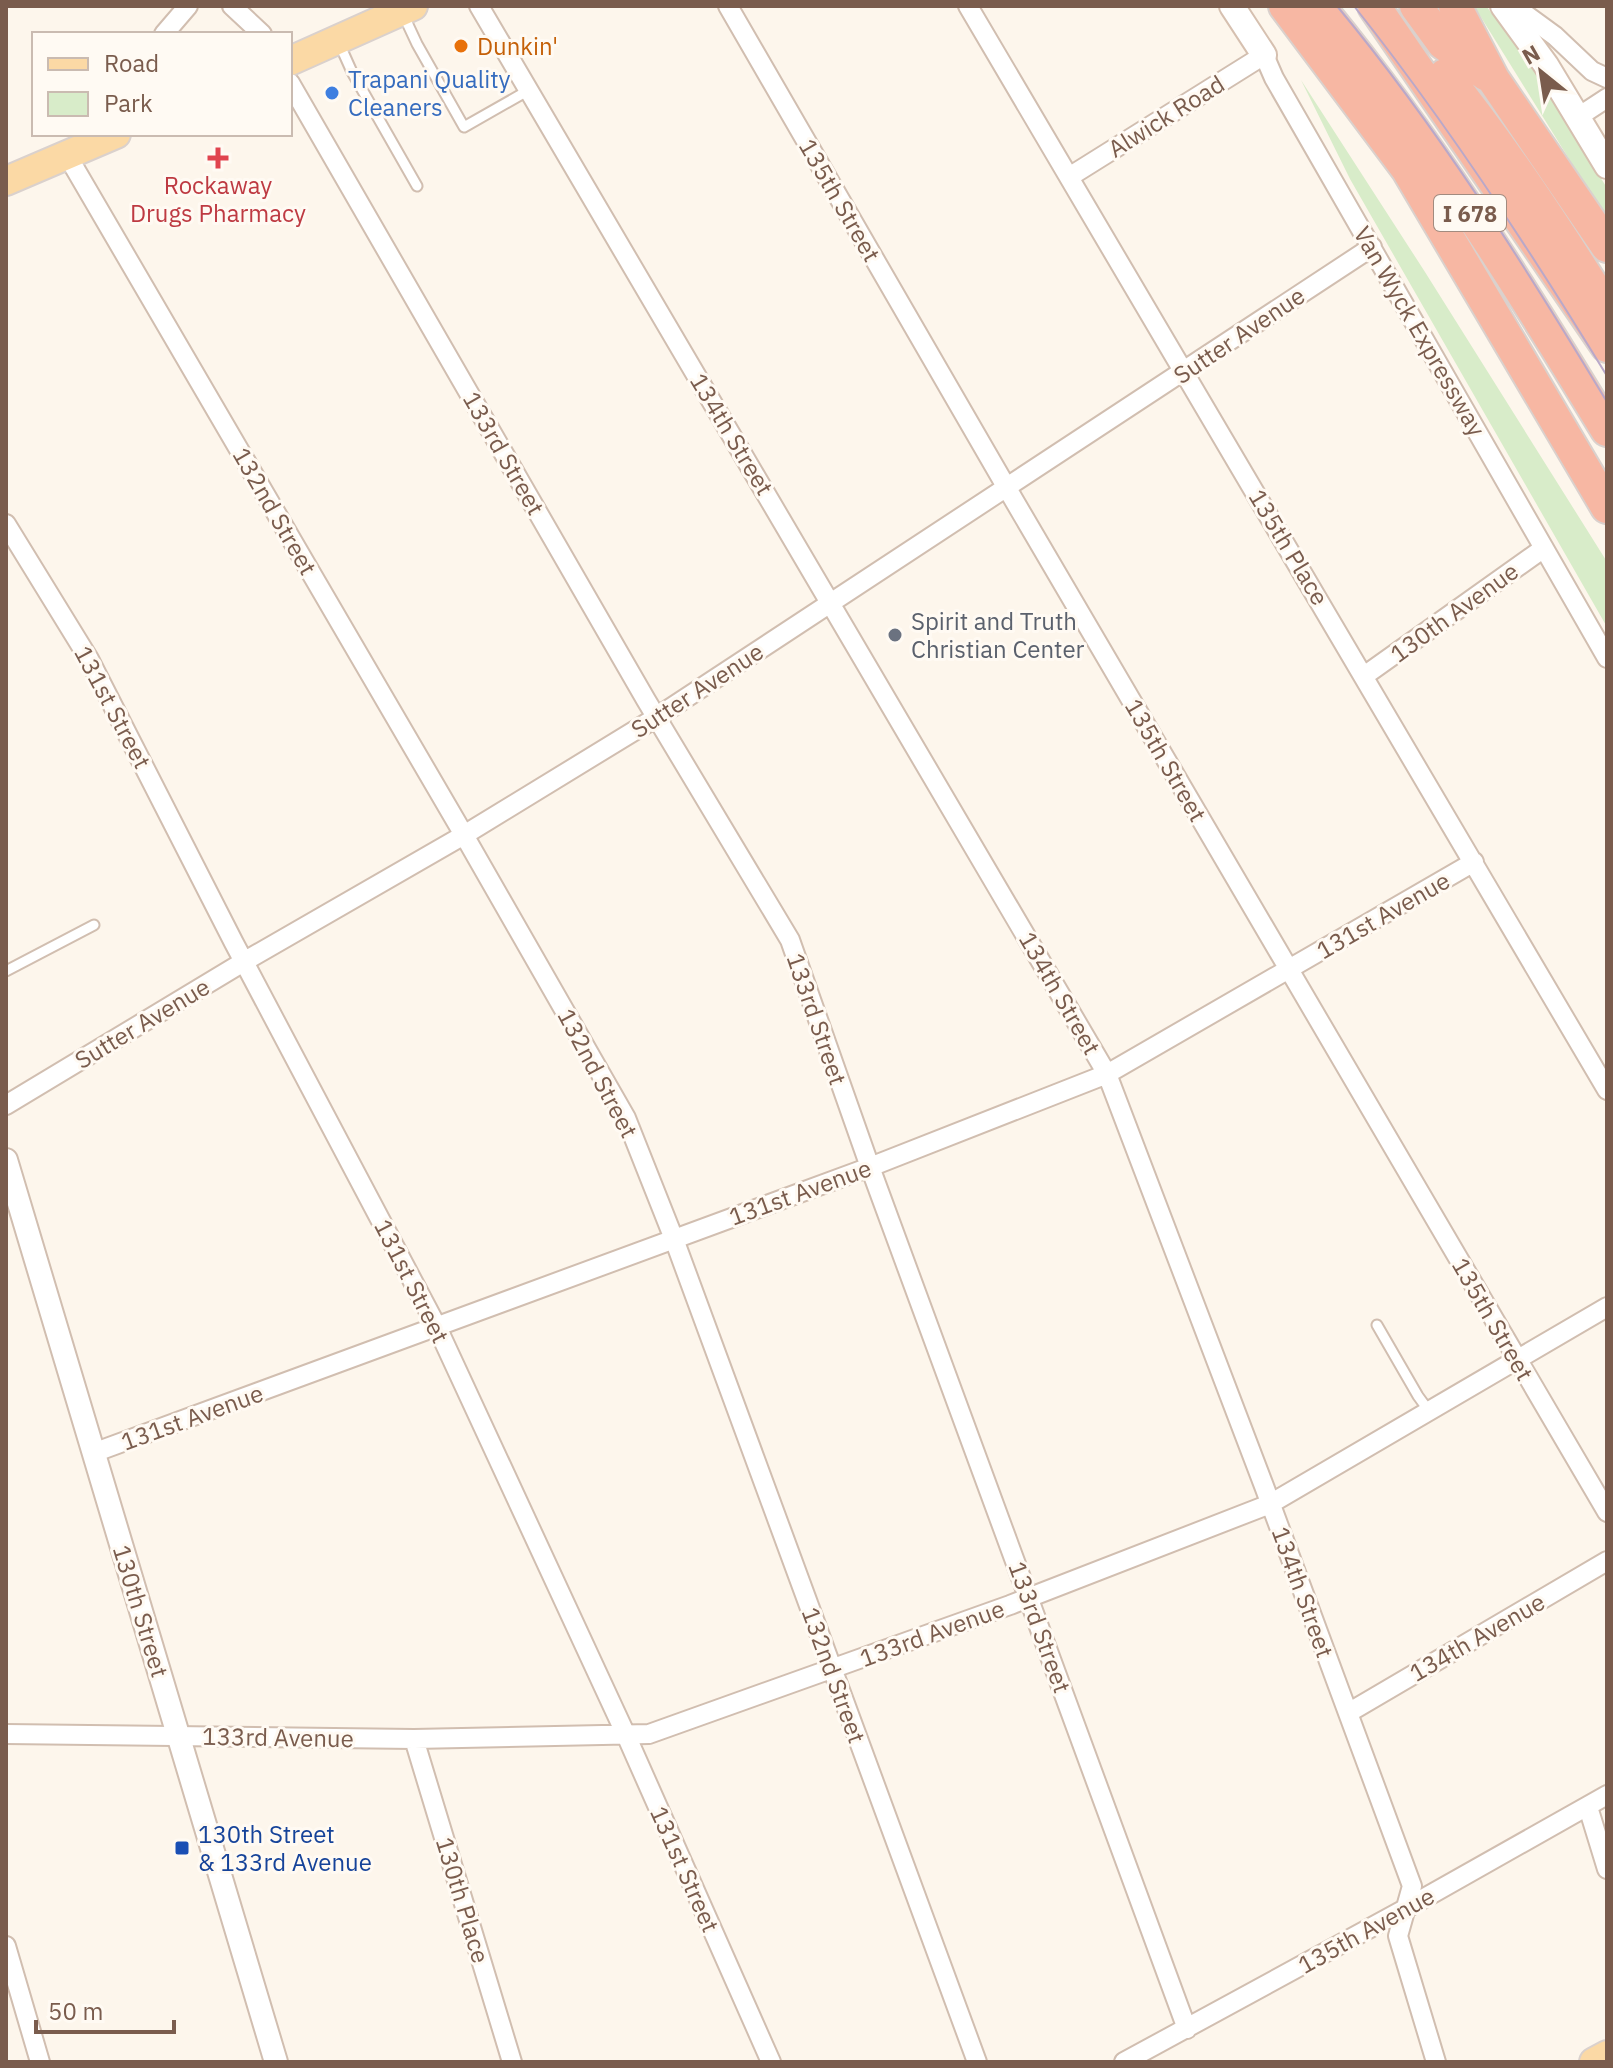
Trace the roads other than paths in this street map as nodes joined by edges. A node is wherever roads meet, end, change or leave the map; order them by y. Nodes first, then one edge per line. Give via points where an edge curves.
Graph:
1 (188, 6) edge
2 (232, 6) edge
3 (479, 6) edge
4 (728, 6) edge
5 (968, 6) edge
6 (1232, 6) edge
7 (1285, 6) edge
8 (1318, 6) edge
9 (1374, 6) edge
10 (1390, 6) edge
11 (1416, 6) edge
12 (1455, 6) edge
13 (1503, 6) edge
14 (1514, 6) edge
15 (407, 8) edge
16 (166, 32) edge
17 (260, 32) edge
18 (338, 39) junction
19 (1264, 55) junction
20 (292, 60) edge
21 (1607, 78) edge
22 (1493, 79) junction
23 (292, 86) edge
24 (529, 90) junction
25 (1607, 98) edge
26 (1578, 117) junction
27 (111, 136) edge
28 (67, 155) junction
29 (1607, 166) edge
30 (1069, 177) junction
31 (6, 181) edge
32 (417, 186) dead end
33 (1607, 246) edge
34 (1372, 247) junction
35 (1607, 309) edge
36 (1607, 346) edge
37 (1184, 371) junction
38 (1607, 430) edge
39 (1007, 488) junction
40 (1607, 507) edge
41 (6, 524) edge
42 (1544, 548) junction
43 (832, 602) junction
44 (1607, 658) edge
45 (1364, 676) junction
46 (657, 717) junction
47 (464, 835) junction
48 (1474, 862) junction
49 (94, 925) dead end
50 (245, 961) junction
51 (1289, 970) junction
52 (6, 971) edge
53 (1107, 1074) junction
54 (1607, 1090) edge
55 (6, 1105) edge
56 (6, 1160) edge
57 (870, 1167) junction
58 (674, 1239) junction
59 (1607, 1307) edge
60 (1377, 1325) dead end
61 (437, 1327) junction
62 (1517, 1360) junction
63 (1429, 1411) junction
64 (93, 1453) junction
65 (1270, 1504) junction
66 (1607, 1512) edge
67 (1607, 1561) edge
68 (1029, 1598) junction
69 (832, 1670) junction
70 (1348, 1713) junction
71 (6, 1734) edge
72 (178, 1735) junction
73 (626, 1735) junction
74 (414, 1739) junction
75 (1607, 1795) edge
76 (1588, 1807) junction
77 (1607, 1869) edge
78 (1405, 1909) junction
79 (6, 1946) edge
80 (1187, 2029) junction
81 (1607, 2055) edge
82 (40, 2062) edge
83 (276, 2062) edge
84 (512, 2062) edge
85 (771, 2062) edge
86 (977, 2062) edge
87 (1124, 2062) edge
88 (1436, 2062) edge
89 (1594, 2062) edge

1 - 16 street
2 - 17 street
3 - 24 street, 134th Street
4 - 39 street, 135th Street
5 - 30 street, 135th Place
6 - 19 main road, Van Wyck Expressway
7 - 40 highway via 1408,170
8 - 38 highway, I 678 via 1455,189
9 - 36 highway, I 678
10 - 35 highway via 1491,133
11 - 22 highway via 1443,43
12 - 22 highway
13 - 26 main road
14 - 21 street
15 - 18 main road
15 - 24 lane via 417,44 464,127
18 - 20 main road
18 - 32 lane
19 - 30 street, Alwick Road
19 - 34 street, Van Wyck Expressway
22 - 33 highway
23 - 46 street, 133rd Street
24 - 43 street, 134th Street
25 - 26 street
26 - 29 main road
27 - 28 main road
28 - 31 main road
28 - 47 street, 132nd Street
30 - 37 street, 135th Place
34 - 37 street, Sutter Avenue
34 - 42 street, Van Wyck Expressway
37 - 39 street, Sutter Avenue
37 - 45 street, 135th Place
39 - 43 street, Sutter Avenue
39 - 51 street, 135th Street
41 - 50 street, 131st Street via 89,659
42 - 44 street, Van Wyck Expressway
42 - 45 street, 130th Avenue
43 - 46 street, Sutter Avenue
43 - 53 street, 134th Street
45 - 48 street, 135th Place
46 - 47 street, Sutter Avenue
46 - 57 street, 133rd Street via 790,940
47 - 50 street, Sutter Avenue
47 - 58 street, 132nd Street via 626,1118
48 - 51 street, 131st Avenue
48 - 54 street, 135th Place
49 - 52 lane
50 - 55 street, Sutter Avenue
50 - 61 street, 131st Street
51 - 53 street, 131st Avenue
51 - 62 street, 135th Street
53 - 57 street, 131st Avenue
53 - 65 street, 134th Street
56 - 64 street, 130th Street
57 - 58 street, 131st Avenue
57 - 68 street, 133rd Street
58 - 61 street, 131st Avenue
58 - 69 street, 132nd Street
59 - 62 street, 133rd Avenue
60 - 63 lane
61 - 64 street, 131st Avenue
61 - 73 street, 131st Street
62 - 63 street, 133rd Avenue
62 - 66 street, 135th Street
63 - 65 street, 133rd Avenue
64 - 72 street, 130th Street
65 - 68 street, 133rd Avenue
65 - 70 street, 134th Street
67 - 70 street, 134th Avenue
68 - 69 street, 133rd Avenue
68 - 80 street, 133rd Street
69 - 73 street, 133rd Avenue via 649,1734
69 - 86 street, 132nd Street
70 - 78 street, 134th Street via 1412,1886
71 - 72 street, 133rd Avenue
72 - 74 street, 133rd Avenue
72 - 83 street, 130th Street
73 - 74 street, 133rd Avenue
73 - 85 street, 131st Street
74 - 84 street, 130th Place
75 - 76 street, 135th Avenue
76 - 77 street
76 - 78 street, 135th Avenue
78 - 80 street, 135th Avenue
78 - 88 street, 134th Street via 1398,1936
79 - 82 street
80 - 87 street, 135th Avenue
81 - 89 main road

